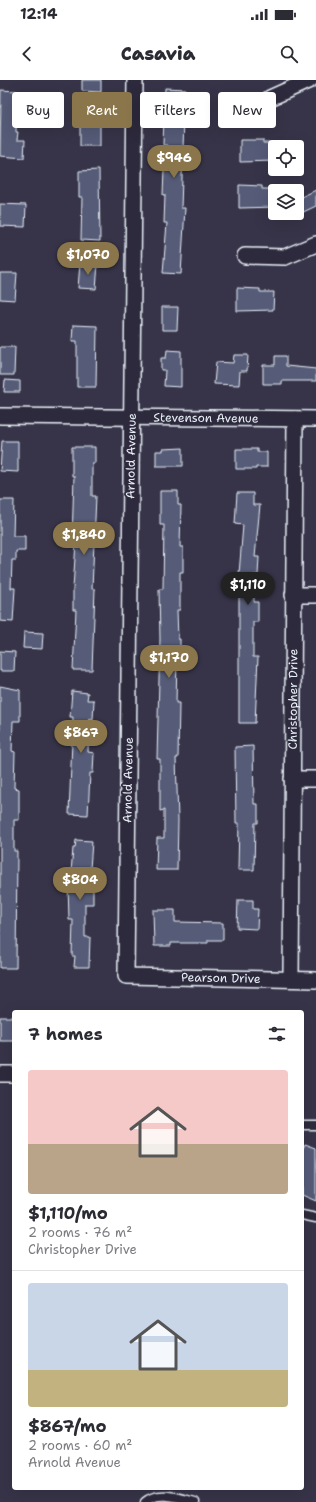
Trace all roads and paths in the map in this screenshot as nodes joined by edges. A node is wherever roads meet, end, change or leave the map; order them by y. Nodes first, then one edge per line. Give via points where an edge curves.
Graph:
1 (135, 80) edge
2 (310, 80) edge
3 (276, 95) edge
4 (316, 244) edge
5 (245, 256) dead end
6 (0, 416) edge
7 (132, 417) junction
8 (295, 418) junction
9 (316, 419) edge
10 (293, 595) junction
11 (316, 595) edge
12 (292, 778) junction
13 (316, 779) edge
14 (126, 976) joint
15 (291, 979) junction
16 (316, 980) edge
17 (0, 1074) edge
18 (12, 1074) edge
19 (304, 1125) edge
20 (316, 1125) edge
21 (304, 1215) edge
22 (316, 1218) edge
23 (145, 1502) edge
24 (195, 1502) edge

1 - 7 street, Arnold Avenue
2 - 3 street
4 - 5 street via 285,257
6 - 7 street, Stevenson Avenue
7 - 8 street, Stevenson Avenue
7 - 14 street, Arnold Avenue
8 - 9 street, Stevenson Avenue
8 - 10 street, Christopher Drive
10 - 11 street
10 - 12 street, Christopher Drive
12 - 13 street
12 - 15 street, Christopher Drive
14 - 15 street, Pearson Drive
15 - 16 street, Pearson Drive
17 - 18 street
19 - 20 lane
21 - 22 lane
23 - 24 lane via 162,1495

